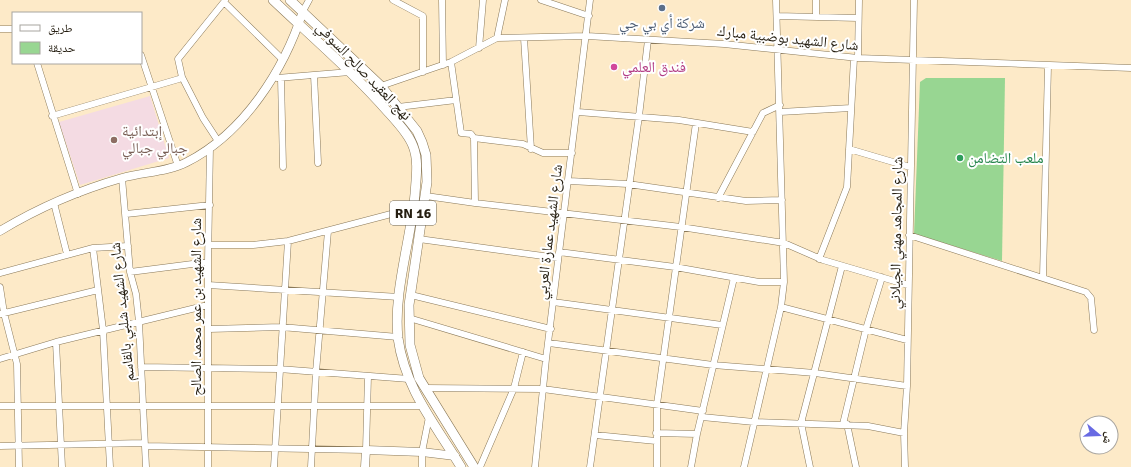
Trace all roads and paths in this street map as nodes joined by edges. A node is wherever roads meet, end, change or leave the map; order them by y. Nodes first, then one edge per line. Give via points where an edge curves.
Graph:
1 (273, 0) edge
2 (290, 0) edge
3 (309, 0) edge
4 (393, 0) edge
5 (442, 0) edge
6 (483, 0) edge
7 (505, 0) edge
8 (541, 0) edge
9 (590, 0) edge
10 (776, 0) edge
11 (816, 0) edge
12 (859, 0) edge
13 (914, 0) edge
14 (225, 1) edge
15 (303, 11) junction
16 (589, 16) junction
17 (777, 16) junction
18 (816, 17) junction
19 (858, 18) junction
20 (299, 25) junction
21 (0, 29) edge
22 (12, 29) edge
23 (586, 36) junction
24 (496, 38) junction
25 (524, 38) junction
26 (648, 40) junction
27 (479, 48) junction
28 (778, 49) junction
29 (142, 58) edge
30 (856, 58) junction
31 (282, 59) junction
32 (913, 61) junction
33 (451, 62) junction
34 (37, 64) edge
35 (443, 66) junction
36 (1048, 66) junction
37 (1131, 68) edge
38 (350, 72) junction
39 (423, 72) junction
40 (314, 75) junction
41 (182, 77) junction
42 (272, 78) junction
43 (281, 78) junction
44 (381, 86) junction
45 (151, 88) junction
46 (456, 100) junction
47 (780, 106) junction
48 (398, 107) junction
49 (851, 108) junction
50 (578, 112) junction
51 (780, 112) junction
52 (52, 116) junction
53 (639, 116) junction
54 (696, 122) junction
55 (753, 132) junction
56 (474, 138) junction
57 (218, 141) junction
58 (210, 147) junction
59 (532, 149) junction
60 (849, 149) junction
61 (572, 153) junction
62 (318, 163) dead end
63 (178, 166) junction
64 (910, 166) junction
65 (283, 167) dead end
66 (122, 178) junction
67 (569, 180) junction
68 (628, 184) junction
69 (687, 193) junction
70 (78, 194) junction
71 (426, 196) junction
72 (718, 198) junction
73 (782, 200) junction
74 (54, 203) junction
75 (474, 203) junction
76 (210, 205) junction
77 (414, 208) junction
78 (126, 214) junction
79 (564, 214) junction
80 (624, 220) junction
81 (681, 227) junction
82 (0, 231) edge
83 (328, 231) junction
84 (909, 234) junction
85 (419, 239) junction
86 (288, 241) junction
87 (784, 243) junction
88 (209, 245) junction
89 (128, 246) junction
90 (93, 248) junction
91 (67, 254) junction
92 (559, 255) junction
93 (819, 259) junction
94 (618, 260) junction
95 (208, 262) junction
96 (842, 266) junction
97 (675, 267) junction
98 (130, 272) junction
99 (0, 273) edge
100 (1043, 277) junction
101 (734, 278) junction
102 (882, 278) junction
103 (784, 282) junction
104 (208, 285) junction
105 (908, 285) junction
106 (0, 288) edge
107 (98, 290) junction
108 (284, 290) junction
109 (323, 293) junction
110 (411, 295) junction
111 (399, 297) junction
112 (553, 302) junction
113 (208, 305) junction
114 (781, 307) junction
115 (612, 309) junction
116 (2, 314) edge
117 (670, 317) junction
118 (409, 318) junction
119 (828, 319) junction
120 (139, 322) junction
121 (722, 325) junction
122 (281, 327) junction
123 (208, 329) junction
124 (866, 329) junction
125 (103, 330) junction
126 (551, 330) junction
127 (1094, 330) dead end
128 (320, 331) junction
129 (398, 337) junction
130 (908, 340) junction
131 (56, 342) junction
132 (549, 343) junction
133 (606, 350) junction
134 (523, 352) junction
135 (13, 355) junction
136 (663, 358) junction
137 (0, 359) edge
138 (546, 360) junction
139 (713, 365) junction
140 (141, 367) junction
141 (209, 367) junction
142 (765, 368) junction
143 (279, 369) junction
144 (316, 372) junction
145 (815, 373) junction
146 (368, 376) junction
147 (409, 379) junction
148 (854, 379) junction
149 (907, 386) junction
150 (425, 388) junction
151 (514, 388) junction
152 (543, 389) junction
153 (600, 397) junction
154 (657, 404) junction
155 (19, 405) junction
156 (368, 405) junction
157 (0, 406) edge
158 (58, 406) junction
159 (144, 406) junction
160 (209, 406) junction
161 (277, 406) junction
162 (422, 406) junction
163 (106, 407) junction
164 (314, 408) junction
165 (703, 414) junction
166 (429, 417) junction
167 (754, 422) junction
168 (801, 423) junction
169 (845, 424) junction
170 (656, 433) junction
171 (904, 433) junction
172 (697, 434) junction
173 (595, 435) junction
174 (656, 441) junction
175 (109, 443) junction
176 (20, 445) junction
177 (61, 445) junction
178 (144, 445) junction
179 (0, 446) edge
180 (208, 446) junction
181 (275, 448) junction
182 (311, 449) junction
183 (366, 450) junction
184 (422, 452) junction
185 (455, 456) junction
186 (19, 467) edge
187 (62, 467) edge
188 (110, 467) edge
189 (146, 467) edge
190 (208, 467) edge
191 (274, 467) edge
192 (311, 467) edge
193 (365, 467) edge
194 (422, 467) edge
195 (461, 467) edge
196 (474, 467) edge
197 (480, 467) edge
198 (535, 467) edge
199 (590, 467) edge
200 (657, 467) edge
201 (691, 467) edge
202 (744, 467) edge
203 (810, 467) edge
204 (856, 467) edge
205 (905, 467) edge

1 - 20 main road, نهج العقيد صالح السوفي / RN 16
2 - 15 main road, نهج العقيد صالح السوفي / RN 16
3 - 15 street
4 - 39 street via 423,16
5 - 35 street
6 - 27 street
7 - 24 street
8 - 16 street
9 - 16 street, شارع الشهيد عمارة العربي
10 - 17 street
11 - 18 street
12 - 19 street
13 - 32 street, شارع المجاهد مهني الجيلاني
14 - 31 street
14 - 41 street via 178,59
15 - 20 street
15 - 44 main road, نهج العقيد صالح السوفي / RN 16
16 - 23 street, شارع الشهيد عمارة العربي
17 - 18 street
17 - 28 street
18 - 19 street
19 - 30 street
20 - 31 street
20 - 38 main road, نهج العقيد صالح السوفي / RN 16
21 - 22 street
23 - 25 street, شارع الشهيد بوضبية مبارك
23 - 26 street, شارع الشهيد بوضبية مبارك
23 - 50 street, شارع الشهيد عمارة العربي
24 - 25 street, شارع الشهيد بوضبية مبارك
24 - 27 street
25 - 59 street
26 - 28 street, شارع الشهيد بوضبية مبارك
26 - 53 street
27 - 33 street
28 - 30 street, شارع الشهيد بوضبية مبارك
28 - 47 street
29 - 45 street
30 - 32 street, شارع الشهيد بوضبية مبارك
30 - 49 street
31 - 42 street
32 - 36 street, شارع الشهيد بوضبية مبارك
32 - 64 street, شارع المجاهد مهني الجيلاني
33 - 35 street
33 - 46 street
34 - 52 street
35 - 39 street
36 - 37 street, شارع الشهيد بوضبية مبارك
36 - 100 street
38 - 40 street
38 - 77 main road, نهج العقيد صالح السوفي / RN 16 via 408,135 413,145 417,167
39 - 44 street
40 - 43 street
40 - 62 street
41 - 45 street
41 - 57 street
42 - 43 street
42 - 57 street via 260,98
43 - 65 street
44 - 48 main road, نهج العقيد صالح السوفي / RN 16
45 - 52 street
45 - 63 street
46 - 48 street
46 - 56 street via 461,133 471,134
47 - 51 street
47 - 55 street via 763,113
48 - 71 main road, نهج العقيد صالح السوفي / RN 16 via 417,131 426,155
49 - 51 street
49 - 60 street
50 - 53 street
50 - 61 street, شارع الشهيد عمارة العربي
51 - 73 street
52 - 70 street
53 - 54 street
53 - 68 street
54 - 55 street
54 - 69 street
55 - 72 street
56 - 59 street via 523,144
56 - 75 street
57 - 58 street
58 - 63 street
58 - 76 street, شارع الشهيد بن عمر محمد الصالح
59 - 61 street via 544,153
60 - 64 street
60 - 93 street via 848,187
61 - 67 street, شارع الشهيد عمارة العربي
63 - 66 street
64 - 84 street, شارع المجاهد مهني الجيلاني
66 - 70 street
66 - 78 street, شارع الشهيد شلبي بالقاسم
67 - 68 street
67 - 79 street, شارع الشهيد عمارة العربي
68 - 69 street
68 - 80 street
69 - 72 street
69 - 81 street
70 - 74 street
71 - 75 street
71 - 85 main road, نهج العقيد صالح السوفي / RN 16
72 - 73 street via 746,201
73 - 87 street
74 - 82 street
74 - 91 street
75 - 79 street
76 - 78 street
76 - 88 street, شارع الشهيد بن عمر محمد الصالح
77 - 83 street
77 - 111 main road, نهج العقيد صالح السوفي / RN 16
78 - 89 street, شارع الشهيد شلبي بالقاسم
79 - 80 street
79 - 92 street, شارع الشهيد عمارة العربي
80 - 81 street
80 - 94 street
81 - 87 street
81 - 97 street
83 - 86 street
83 - 109 street
84 - 100 street
84 - 105 street, شارع المجاهد مهني الجيلاني
85 - 92 street
85 - 110 main road, نهج العقيد صالح السوفي / RN 16
86 - 88 street via 253,245
86 - 108 street
87 - 93 street
87 - 103 street
88 - 95 street, شارع الشهيد بن عمر محمد الصالح
89 - 90 street
89 - 98 street, شارع الشهيد شلبي بالقاسم
90 - 91 street
90 - 107 street
91 - 99 street
92 - 94 street
92 - 112 street, شارع الشهيد عمارة العربي
93 - 96 street
94 - 97 street
94 - 115 street
95 - 98 street
95 - 104 street, شارع الشهيد بن عمر محمد الصالح
96 - 102 street
96 - 119 street
97 - 101 street
97 - 117 street
98 - 120 street, شارع الشهيد شلبي بالقاسم via 136,294
100 - 127 street via 1089,294
101 - 103 street
101 - 121 street
102 - 105 street
102 - 124 street
103 - 114 street
104 - 108 street
104 - 113 street, شارع الشهيد بن عمر محمد الصالح
105 - 130 street, شارع المجاهد مهني الجيلاني
106 - 116 street
107 - 116 street
107 - 125 street
108 - 109 street
108 - 122 street
109 - 111 street
109 - 128 street
110 - 118 main road, نهج العقيد صالح السوفي / RN 16
110 - 126 street
111 - 129 main road, نهج العقيد صالح السوفي / RN 16
112 - 115 street
112 - 126 street, شارع الشهيد عمارة العربي
113 - 120 street
113 - 123 street, شارع الشهيد بن عمر محمد الصالح
114 - 119 street
114 - 142 street
115 - 117 street
115 - 133 street
116 - 135 street
117 - 121 street
117 - 136 street
118 - 134 street
118 - 150 main road, نهج العقيد صالح السوفي / RN 16 via 410,345 419,378
119 - 124 street
119 - 145 street
120 - 125 street
120 - 140 street, شارع الشهيد شلبي بالقاسم
121 - 139 street
122 - 123 street
122 - 128 street
122 - 143 street
123 - 141 street, شارع الشهيد بن عمر محمد الصالح
124 - 130 street
124 - 148 street
125 - 131 street
125 - 163 street
126 - 132 street, شارع الشهيد عمارة العربي
128 - 129 street
128 - 144 street
129 - 147 main road, نهج العقيد صالح السوفي / RN 16
130 - 149 street, شارع المجاهد مهني الجيلاني
131 - 135 street
131 - 158 street
132 - 133 street
132 - 138 street, شارع الشهيد عمارة العربي
133 - 136 street
133 - 153 street
134 - 138 street
134 - 151 street
135 - 137 street
135 - 155 street via 17,364
136 - 139 street
136 - 154 street
138 - 152 street, شارع الشهيد عمارة العربي
139 - 142 street
139 - 165 street
140 - 141 street
140 - 159 street, شارع الشهيد شلبي بالقاسم
141 - 143 street
141 - 160 street, شارع الشهيد بن عمر محمد الصالح
142 - 145 street
142 - 167 street
143 - 144 street
143 - 161 street
144 - 146 street
144 - 164 street
145 - 148 street
145 - 168 street
146 - 147 street
146 - 156 street
147 - 162 main road, نهج العقيد صالح السوفي / RN 16
148 - 149 street
148 - 169 street
149 - 171 street, شارع المجاهد مهني الجيلاني
150 - 151 street
150 - 196 main road, نهج العقيد صالح السوفي / RN 16
151 - 152 street
151 - 197 street
152 - 153 street
152 - 198 street, شارع الشهيد عمارة العربي
153 - 154 street
153 - 173 street
154 - 165 street
154 - 170 street
155 - 157 street
155 - 158 street
155 - 176 street
156 - 162 street
156 - 164 street
156 - 183 street
158 - 163 street
158 - 177 street
159 - 160 street
159 - 163 street
159 - 178 street, شارع الشهيد شلبي بالقاسم
160 - 161 street
160 - 180 street, شارع الشهيد بن عمر محمد الصالح
161 - 164 street
161 - 181 street
162 - 166 main road, نهج العقيد صالح السوفي / RN 16
163 - 175 street
164 - 182 street
165 - 167 street
165 - 172 street
166 - 184 street
166 - 185 main road, نهج العقيد صالح السوفي / RN 16
167 - 168 street
167 - 202 street
168 - 169 street
168 - 203 street
169 - 171 street via 883,427
169 - 204 street
170 - 172 street
170 - 174 street
171 - 205 street, شارع المجاهد مهني الجيلاني
172 - 201 street
173 - 174 street
173 - 199 street
174 - 200 street
175 - 177 street
175 - 178 street
175 - 188 street
176 - 177 street
176 - 179 street
176 - 186 street
177 - 187 street
178 - 180 street
178 - 189 street, شارع الشهيد شلبي بالقاسم
180 - 181 street
180 - 190 street, شارع الشهيد بن عمر محمد الصالح
181 - 182 street
181 - 191 street
182 - 183 street
182 - 192 street
183 - 184 street
183 - 193 street
184 - 185 street
184 - 194 street
185 - 195 main road, نهج العقيد صالح السوفي / RN 16

